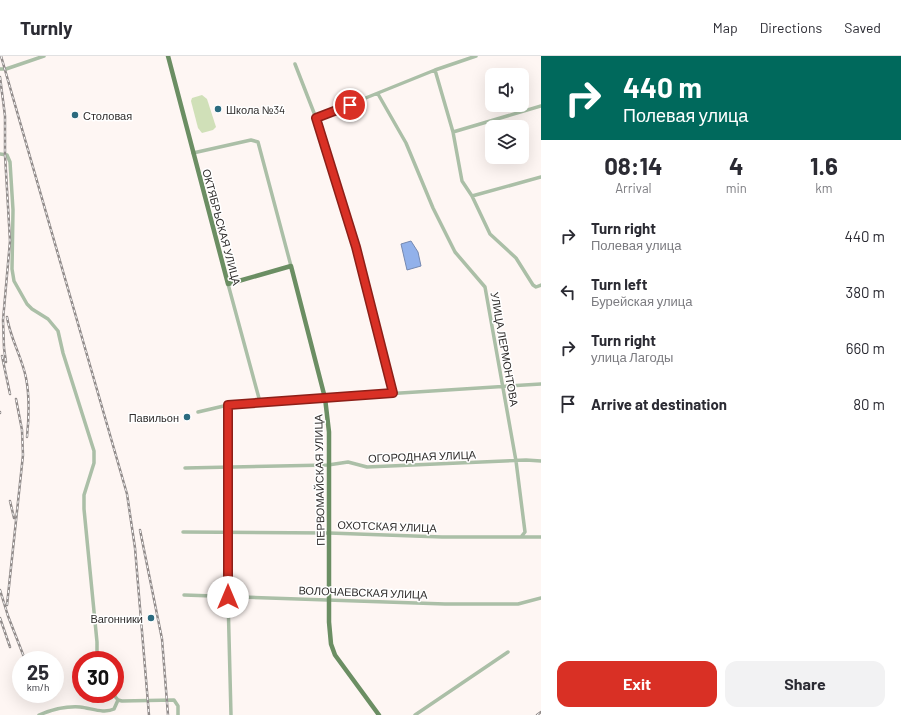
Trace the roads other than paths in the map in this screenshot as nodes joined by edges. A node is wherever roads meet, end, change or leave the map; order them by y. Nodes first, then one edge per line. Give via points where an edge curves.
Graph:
1 (44, 56) edge
2 (168, 56) edge
3 (476, 56) edge
4 (295, 64) dead end
5 (0, 69) edge
6 (435, 70) junction
7 (378, 94) junction
8 (541, 106) edge
9 (316, 118) junction
10 (453, 132) junction
11 (193, 153) junction
12 (0, 154) edge
13 (541, 177) edge
14 (472, 196) junction
15 (291, 266) junction
16 (228, 284) junction
17 (541, 285) edge
18 (541, 384) edge
19 (503, 387) junction
20 (393, 393) junction
21 (325, 398) junction
22 (260, 402) junction
23 (228, 405) junction
24 (198, 412) dead end
25 (516, 461) junction
26 (541, 461) edge
27 (328, 465) junction
28 (185, 468) dead end
29 (228, 468) junction
30 (183, 532) dead end
31 (228, 533) junction
32 (329, 533) junction
33 (541, 537) edge
34 (521, 538) junction
35 (184, 595) dead end
36 (228, 597) junction
37 (541, 598) edge
38 (329, 599) junction
39 (97, 651) edge
40 (508, 652) dead end
41 (124, 700) edge
42 (117, 703) edge
43 (39, 715) edge
44 (178, 715) edge
45 (231, 715) edge
46 (379, 715) edge
47 (415, 715) edge

1 - 5 street
2 - 11 main road, ОКТЯБРЬСКАЯ УЛИЦА
3 - 6 street
4 - 9 street
6 - 7 street
6 - 10 street
7 - 9 street
7 - 19 street, УЛИЦА ЛЕРМОНТОВА via 406,143 433,208 455,252 485,287
8 - 10 street
9 - 20 street via 356,247
10 - 14 street via 461,177
11 - 15 street, ПЕРВОМАЙСКАЯ УЛИЦА via 255,140 258,142
11 - 16 main road, ОКТЯБРЬСКАЯ УЛИЦА
12 - 39 street via 7,155 10,162 14,281 27,304 48,319 58,331 94,451 94,463 84,495 84,509
13 - 14 street
14 - 17 street via 491,236 516,258 535,286
15 - 16 main road
15 - 21 main road, ПЕРВОМАЙСКАЯ УЛИЦА
16 - 22 street, ОКТЯБРЬСКАЯ УЛИЦА
18 - 19 street
19 - 20 street
19 - 25 street, УЛИЦА ЛЕРМОНТОВА
20 - 21 street
21 - 22 street
21 - 27 main road, ПЕРВОМАЙСКАЯ УЛИЦА via 329,432
22 - 23 street
23 - 24 street
23 - 29 street
25 - 26 street, ОГОРОДНАЯ УЛИЦА
25 - 27 street, ОГОРОДНАЯ УЛИЦА via 367,467 348,462
25 - 34 street, УЛИЦА ЛЕРМОНТОВА via 525,532
27 - 29 street, ОГОРОДНАЯ УЛИЦА
27 - 32 main road, ПЕРВОМАЙСКАЯ УЛИЦА
28 - 29 street, ОГОРОДНАЯ УЛИЦА
29 - 31 street
30 - 31 street, ОХОТСКАЯ УЛИЦА
31 - 32 street, ОХОТСКАЯ УЛИЦА
31 - 36 street
32 - 34 street, ОХОТСКАЯ УЛИЦА
32 - 38 main road, ПЕРВОМАЙСКАЯ УЛИЦА
33 - 34 street, ОХОТСКАЯ УЛИЦА
35 - 36 street, ВОЛОЧАЕВСКАЯ УЛИЦА
36 - 38 street, ВОЛОЧАЕВСКАЯ УЛИЦА
36 - 45 street
37 - 38 street, ВОЛОЧАЕВСКАЯ УЛИЦА via 511,604
38 - 46 main road, ПЕРВОМАЙСКАЯ УЛИЦА via 331,644 338,660
40 - 47 street
41 - 44 street via 174,700 178,706
42 - 43 street via 114,710 109,712 79,707 51,710

